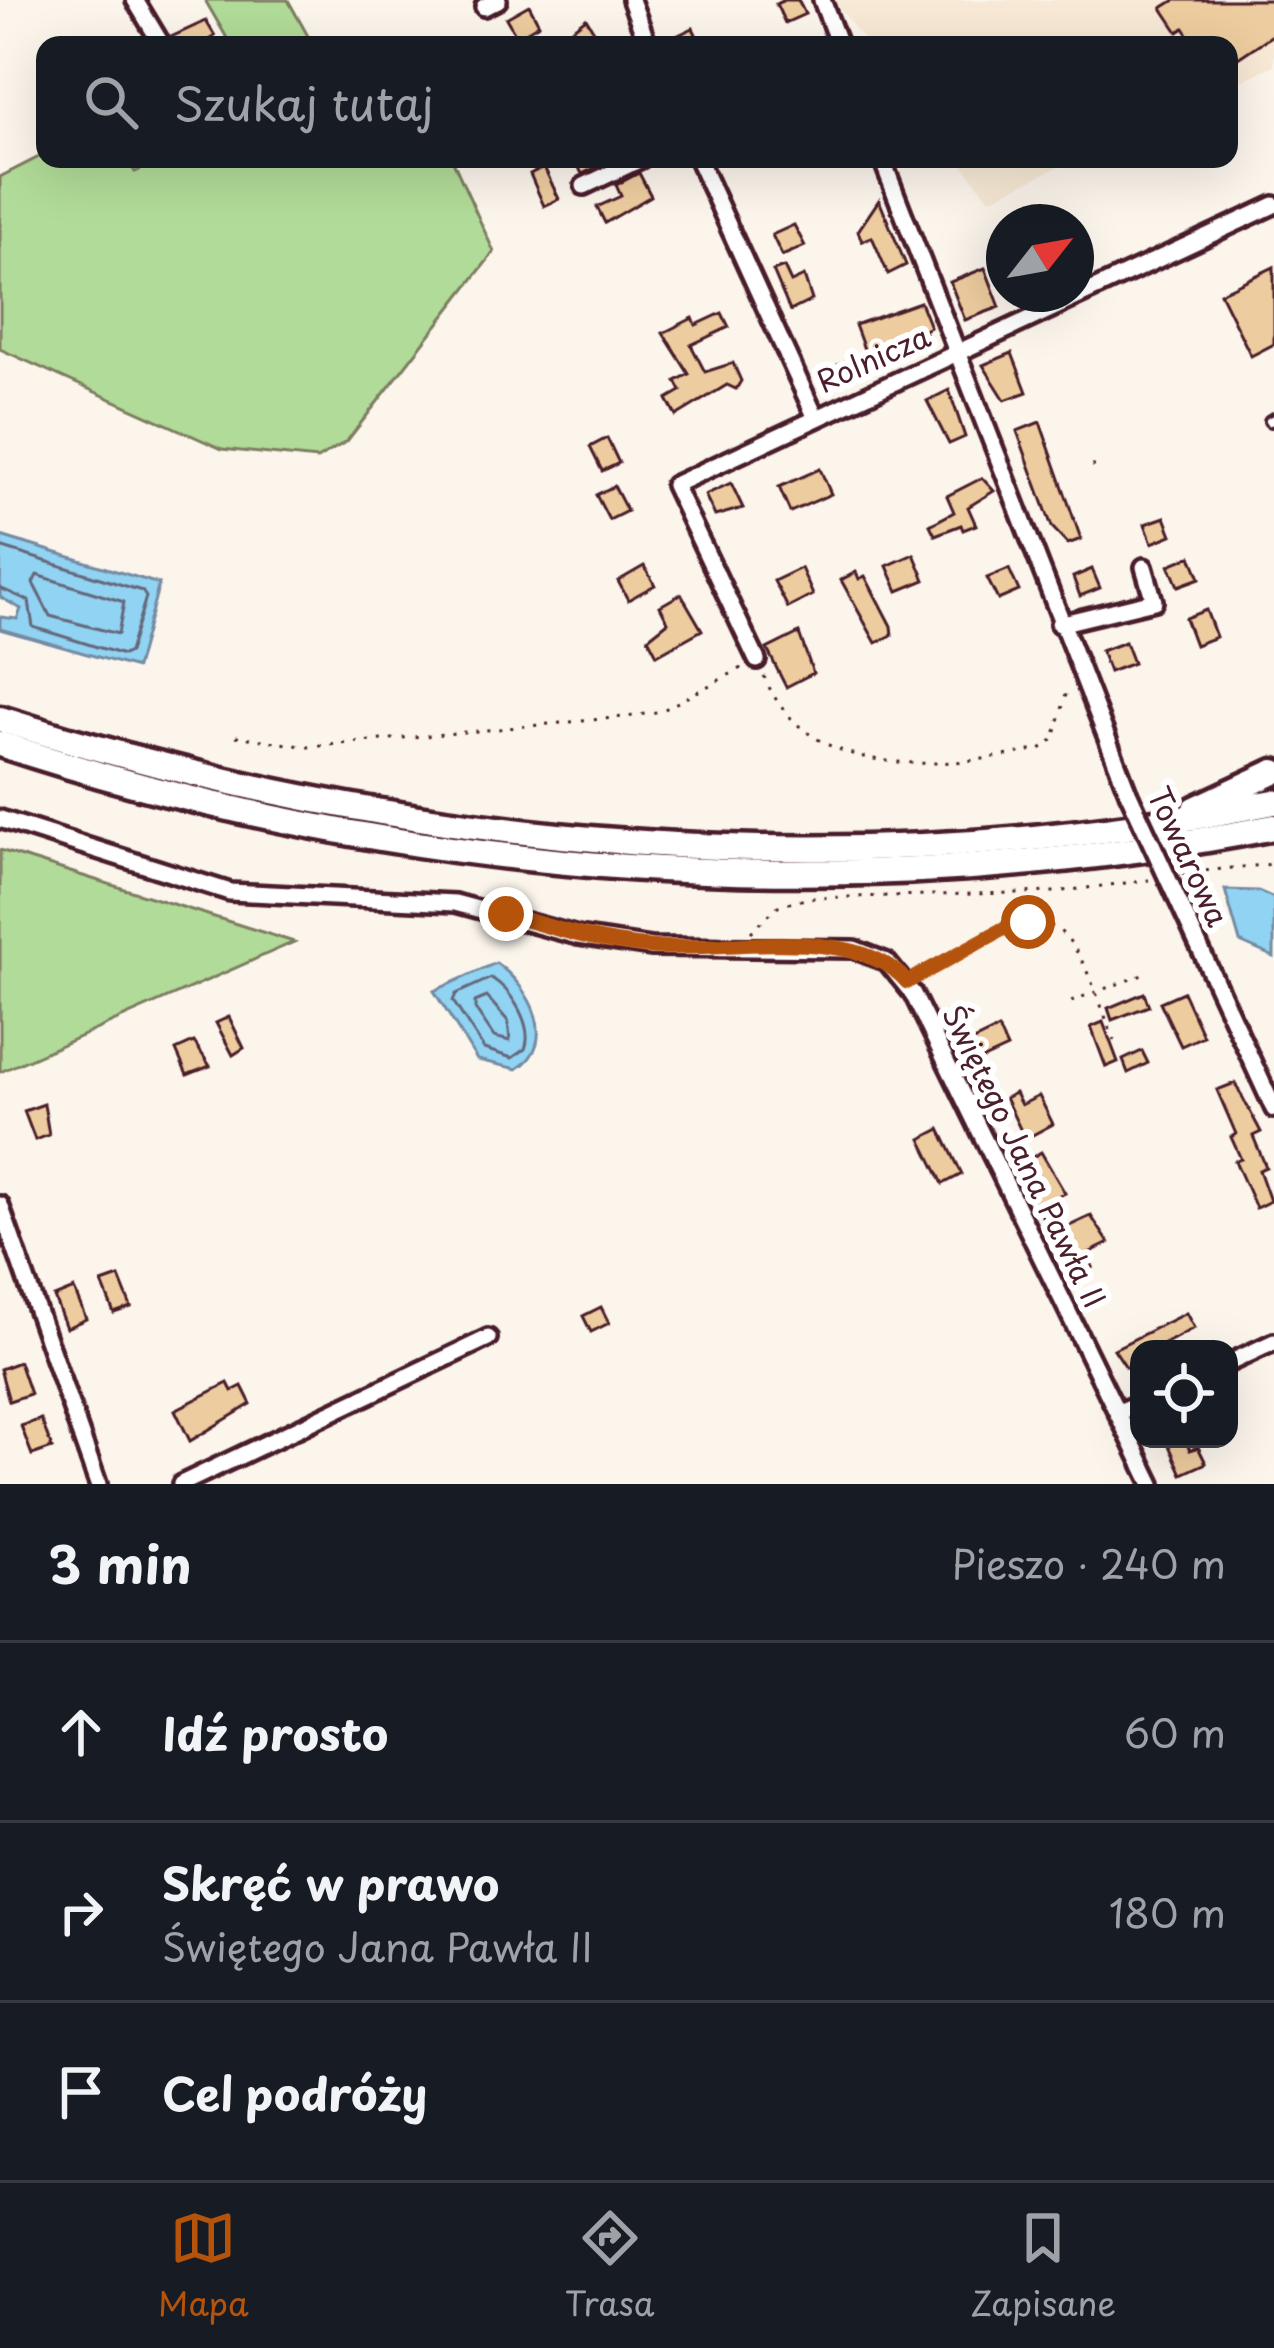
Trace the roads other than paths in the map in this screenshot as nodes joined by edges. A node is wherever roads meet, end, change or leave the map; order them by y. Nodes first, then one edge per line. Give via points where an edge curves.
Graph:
1 (135, 0) edge
2 (631, 0) edge
3 (822, 0) edge
4 (157, 36) edge
5 (645, 36) edge
6 (836, 36) edge
7 (621, 168) edge
8 (702, 168) edge
9 (885, 168) edge
10 (584, 186) dead end
11 (1274, 205) edge
12 (956, 352) junction
13 (815, 416) junction
14 (1144, 567) dead end
15 (1059, 624) junction
16 (757, 660) road end
17 (0, 719) edge
18 (0, 744) edge
19 (1274, 772) edge
20 (1274, 802) edge
21 (1190, 815) junction
22 (0, 819) edge
23 (1274, 827) edge
24 (1274, 1109) edge
25 (0, 1205) edge
26 (488, 1338) dead end
27 (1274, 1342) edge
28 (1238, 1359) edge
29 (1130, 1407) edge
30 (1119, 1412) junction
31 (98, 1484) edge
32 (181, 1484) edge
33 (1152, 1484) edge

1 - 4 street
2 - 5 street
3 - 6 street
7 - 10 street
8 - 13 street
9 - 12 street, Towarowa
11 - 12 street, Rolnicza
12 - 13 street, Rolnicza
12 - 15 street, Towarowa
13 - 16 street, Rolnicza via 674,485
14 - 15 street via 1154,601
15 - 24 street, Towarowa, bridge
17 - 21 main road via 341,807 608,842 900,847
18 - 23 main road via 337,831 609,867 939,870 1137,852
19 - 21 main road via 1201,802
20 - 21 main road
22 - 30 street, Świętego Jana Pawła II via 230,892 455,903 609,942 854,949 887,962 907,982
25 - 31 street
26 - 32 street
27 - 28 street
29 - 30 street
30 - 33 street, Świętego Jana Pawła II

